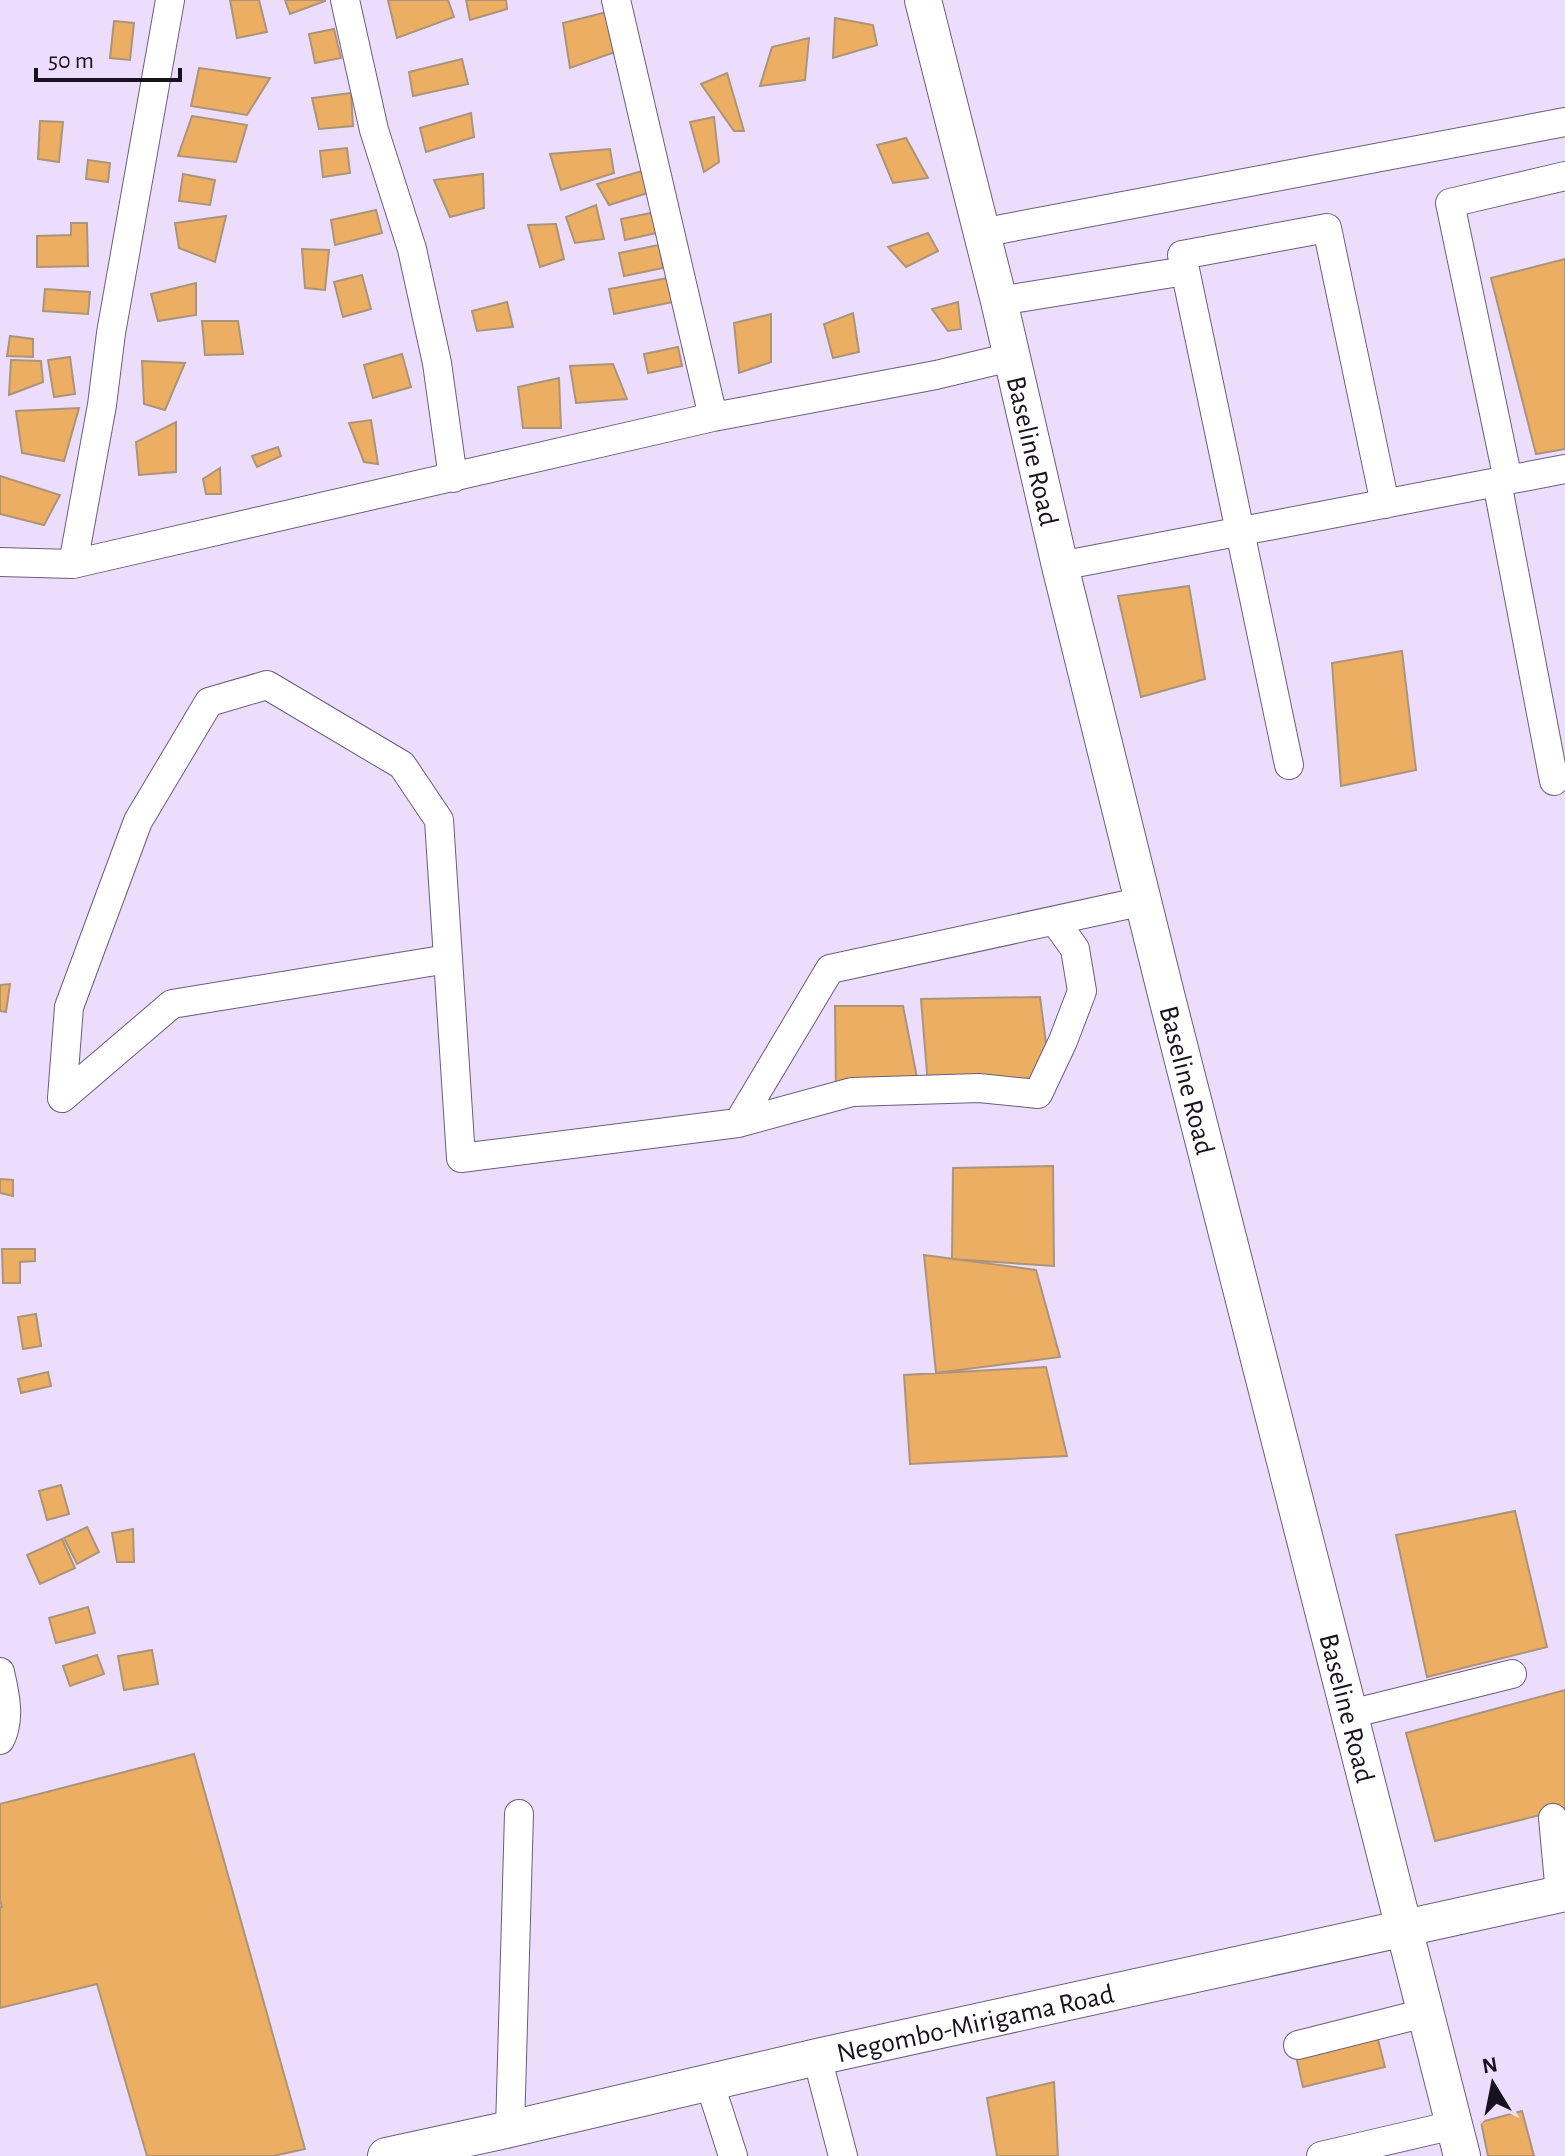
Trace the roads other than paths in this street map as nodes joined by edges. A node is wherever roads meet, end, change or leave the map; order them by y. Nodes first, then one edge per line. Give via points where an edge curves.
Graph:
1 (170, 0) edge
2 (345, 0) edge
3 (616, 0) edge
4 (923, 0) edge
5 (1565, 122) edge
6 (1565, 176) edge
7 (981, 233) junction
8 (1185, 271) junction
9 (999, 301) junction
10 (1011, 357) junction
11 (713, 417) junction
12 (1565, 469) edge
13 (453, 478) junction
14 (1502, 481) junction
15 (1385, 504) junction
16 (1239, 532) junction
17 (0, 562) edge
18 (73, 564) junction
19 (1060, 566) junction
20 (1555, 733) edge
21 (1289, 765) dead end
22 (1554, 781) dead end
23 (1144, 901) junction
24 (1055, 921) junction
25 (448, 959) junction
26 (738, 1123) junction
27 (0, 1672) edge
28 (1512, 1674) dead end
29 (1350, 1714) junction
30 (0, 1740) edge
31 (519, 1814) dead end
32 (1553, 1818) dead end
33 (1563, 1893) edge
34 (1403, 1928) junction
35 (1425, 2013) junction
36 (1298, 2045) dead end
37 (817, 2057) junction
38 (709, 2081) junction
39 (510, 2129) junction
40 (1458, 2140) edge
41 (386, 2156) edge
42 (733, 2156) edge
43 (843, 2156) edge
44 (1321, 2156) edge

1 - 18 street
2 - 13 street via 374,130 412,249 437,363
3 - 11 street
4 - 7 main road, Baseline Road
5 - 7 street
6 - 14 street via 1450,203
7 - 9 main road, Baseline Road
8 - 9 street
8 - 15 street via 1182,255 1327,228
8 - 16 street
9 - 10 main road, Baseline Road
10 - 11 street
10 - 19 main road, Baseline Road
11 - 13 street
12 - 14 street
13 - 18 street
14 - 15 street
14 - 20 street
15 - 16 street
16 - 19 street
16 - 21 street
17 - 18 street
19 - 23 main road, Baseline Road
20 - 22 street
23 - 24 street
23 - 29 main road, Baseline Road
24 - 26 street via 830,969
24 - 26 street via 1075,949 1082,991 1038,1094 979,1088 852,1092
25 - 25 street via 439,820 402,765 267,685 209,702 138,821 69,1007 62,1098 172,1004
25 - 26 street via 461,1158
27 - 30 street via 6,1728
28 - 29 street
29 - 34 main road, Baseline Road
31 - 39 street
32 - 33 street
33 - 34 main road, Negombo-Mirigama Road
34 - 35 main road, Baseline Road
34 - 37 main road, Negombo-Mirigama Road
35 - 36 street
35 - 40 main road, Baseline Road
37 - 38 main road, Negombo-Mirigama Road
37 - 43 street
38 - 39 main road, Negombo-Mirigama Road
38 - 42 street
39 - 41 main road, Negombo-Mirigama Road
40 - 44 street

